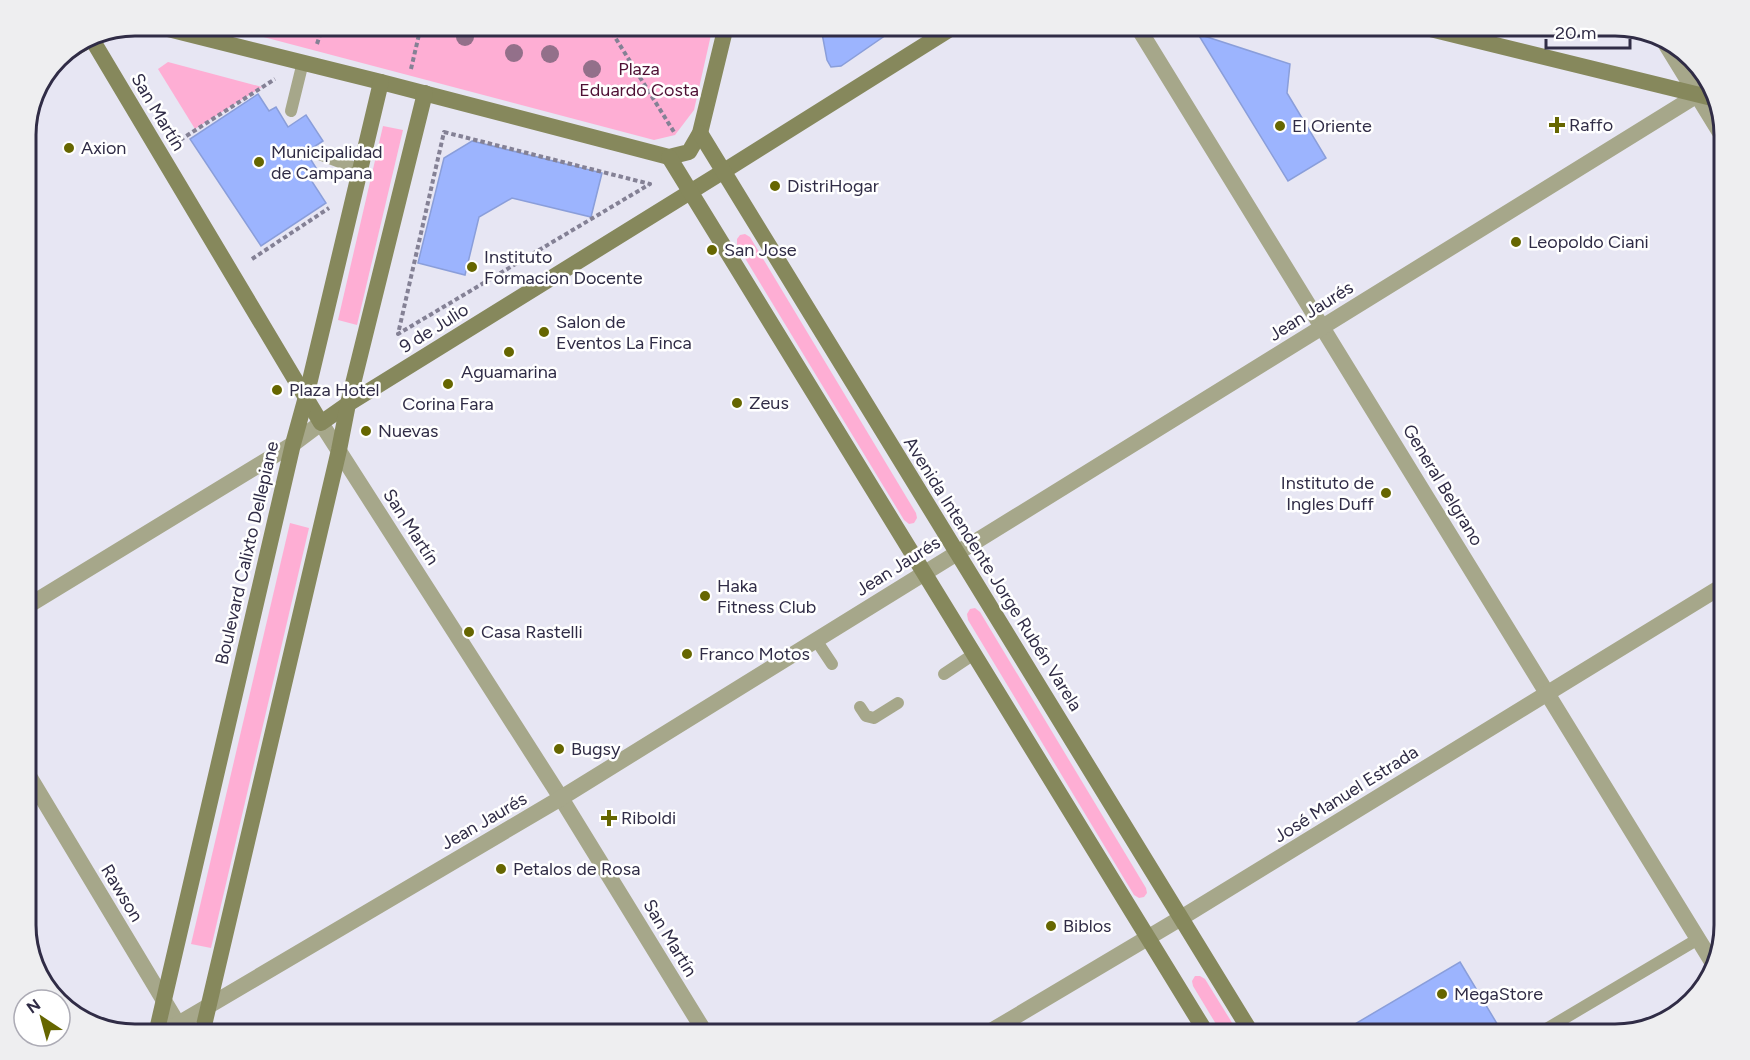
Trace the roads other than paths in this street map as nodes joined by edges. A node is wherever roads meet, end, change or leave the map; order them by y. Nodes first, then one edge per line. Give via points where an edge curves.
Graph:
1 (207, 36) edge
2 (724, 36) edge
3 (939, 36) edge
4 (1143, 36) edge
5 (1463, 36) edge
6 (99, 43) edge
7 (309, 56) junction
8 (1681, 61) edge
9 (381, 82) junction
10 (1702, 88) edge
11 (1704, 90) edge
12 (425, 93) junction
13 (291, 111) dead end
14 (700, 133) junction
15 (319, 154) dead end
16 (669, 157) junction
17 (360, 171) junction
18 (724, 171) junction
19 (690, 192) junction
20 (1323, 326) junction
21 (306, 396) junction
22 (348, 404) junction
23 (321, 423) junction
24 (293, 444) junction
25 (339, 450) junction
26 (957, 553) junction
27 (923, 573) junction
28 (1714, 591) edge
29 (36, 601) edge
30 (816, 640) junction
31 (974, 654) junction
32 (832, 664) dead end
33 (944, 674) dead end
34 (1547, 693) junction
35 (898, 703) dead end
36 (860, 707) dead end
37 (36, 788) edge
38 (561, 798) junction
39 (1181, 918) junction
40 (1148, 938) junction
41 (1698, 939) junction
42 (1709, 956) edge
43 (164, 1000) junction
44 (208, 1006) junction
45 (159, 1024) edge
46 (178, 1024) edge
47 (187, 1024) edge
48 (204, 1024) edge
49 (699, 1024) edge
50 (1004, 1024) edge
51 (1200, 1024) edge
52 (1245, 1024) edge
53 (1556, 1024) edge

1 - 7 main road
2 - 14 main road
3 - 18 main road, 9 de Julio
4 - 20 street, General Belgrano
5 - 11 main road
6 - 21 main road, San Martín
7 - 9 main road
7 - 13 lane
8 - 10 street
9 - 12 main road
9 - 17 main road, Boulevard Calixto Dellepiane
11 - 20 street, Jean Jaurés
12 - 16 main road
12 - 22 main road
14 - 16 main road via 689,152
14 - 18 main road, Avenida Intendente Jorge Rubén Varela
15 - 17 lane
16 - 19 main road
17 - 21 main road, Boulevard Calixto Dellepiane
18 - 19 main road, 9 de Julio
18 - 26 main road, Avenida Intendente Jorge Rubén Varela
19 - 22 main road, 9 de Julio
19 - 27 main road
20 - 26 street, Jean Jaurés
20 - 34 street, General Belgrano
21 - 23 main road, San Martín
21 - 24 main road, Boulevard Calixto Dellepiane
22 - 23 main road, 9 de Julio
22 - 25 main road
23 - 24 street, 9 de Julio
23 - 25 street, San Martín
24 - 29 street, 9 de Julio
24 - 43 main road, Boulevard Calixto Dellepiane
25 - 38 street, San Martín
25 - 44 main road
26 - 27 street, Jean Jaurés
26 - 39 main road, Avenida Intendente Jorge Rubén Varela
27 - 30 street, Jean Jaurés
27 - 31 main road
28 - 34 street, José Manuel Estrada
30 - 32 lane
30 - 38 street, Jean Jaurés
31 - 33 lane
31 - 40 main road
34 - 39 street, José Manuel Estrada
34 - 41 street, General Belgrano
35 - 36 lane via 874,718 866,716
37 - 43 street, Rawson
38 - 44 street, Jean Jaurés
38 - 49 street, San Martín
39 - 40 street, José Manuel Estrada
39 - 52 main road, Avenida Intendente Jorge Rubén Varela
40 - 50 street, José Manuel Estrada
40 - 51 main road
41 - 42 street, General Belgrano
41 - 53 lane
43 - 45 main road, Boulevard Calixto Dellepiane
43 - 46 street, Rawson
44 - 47 street, Jean Jaurés
44 - 48 main road

